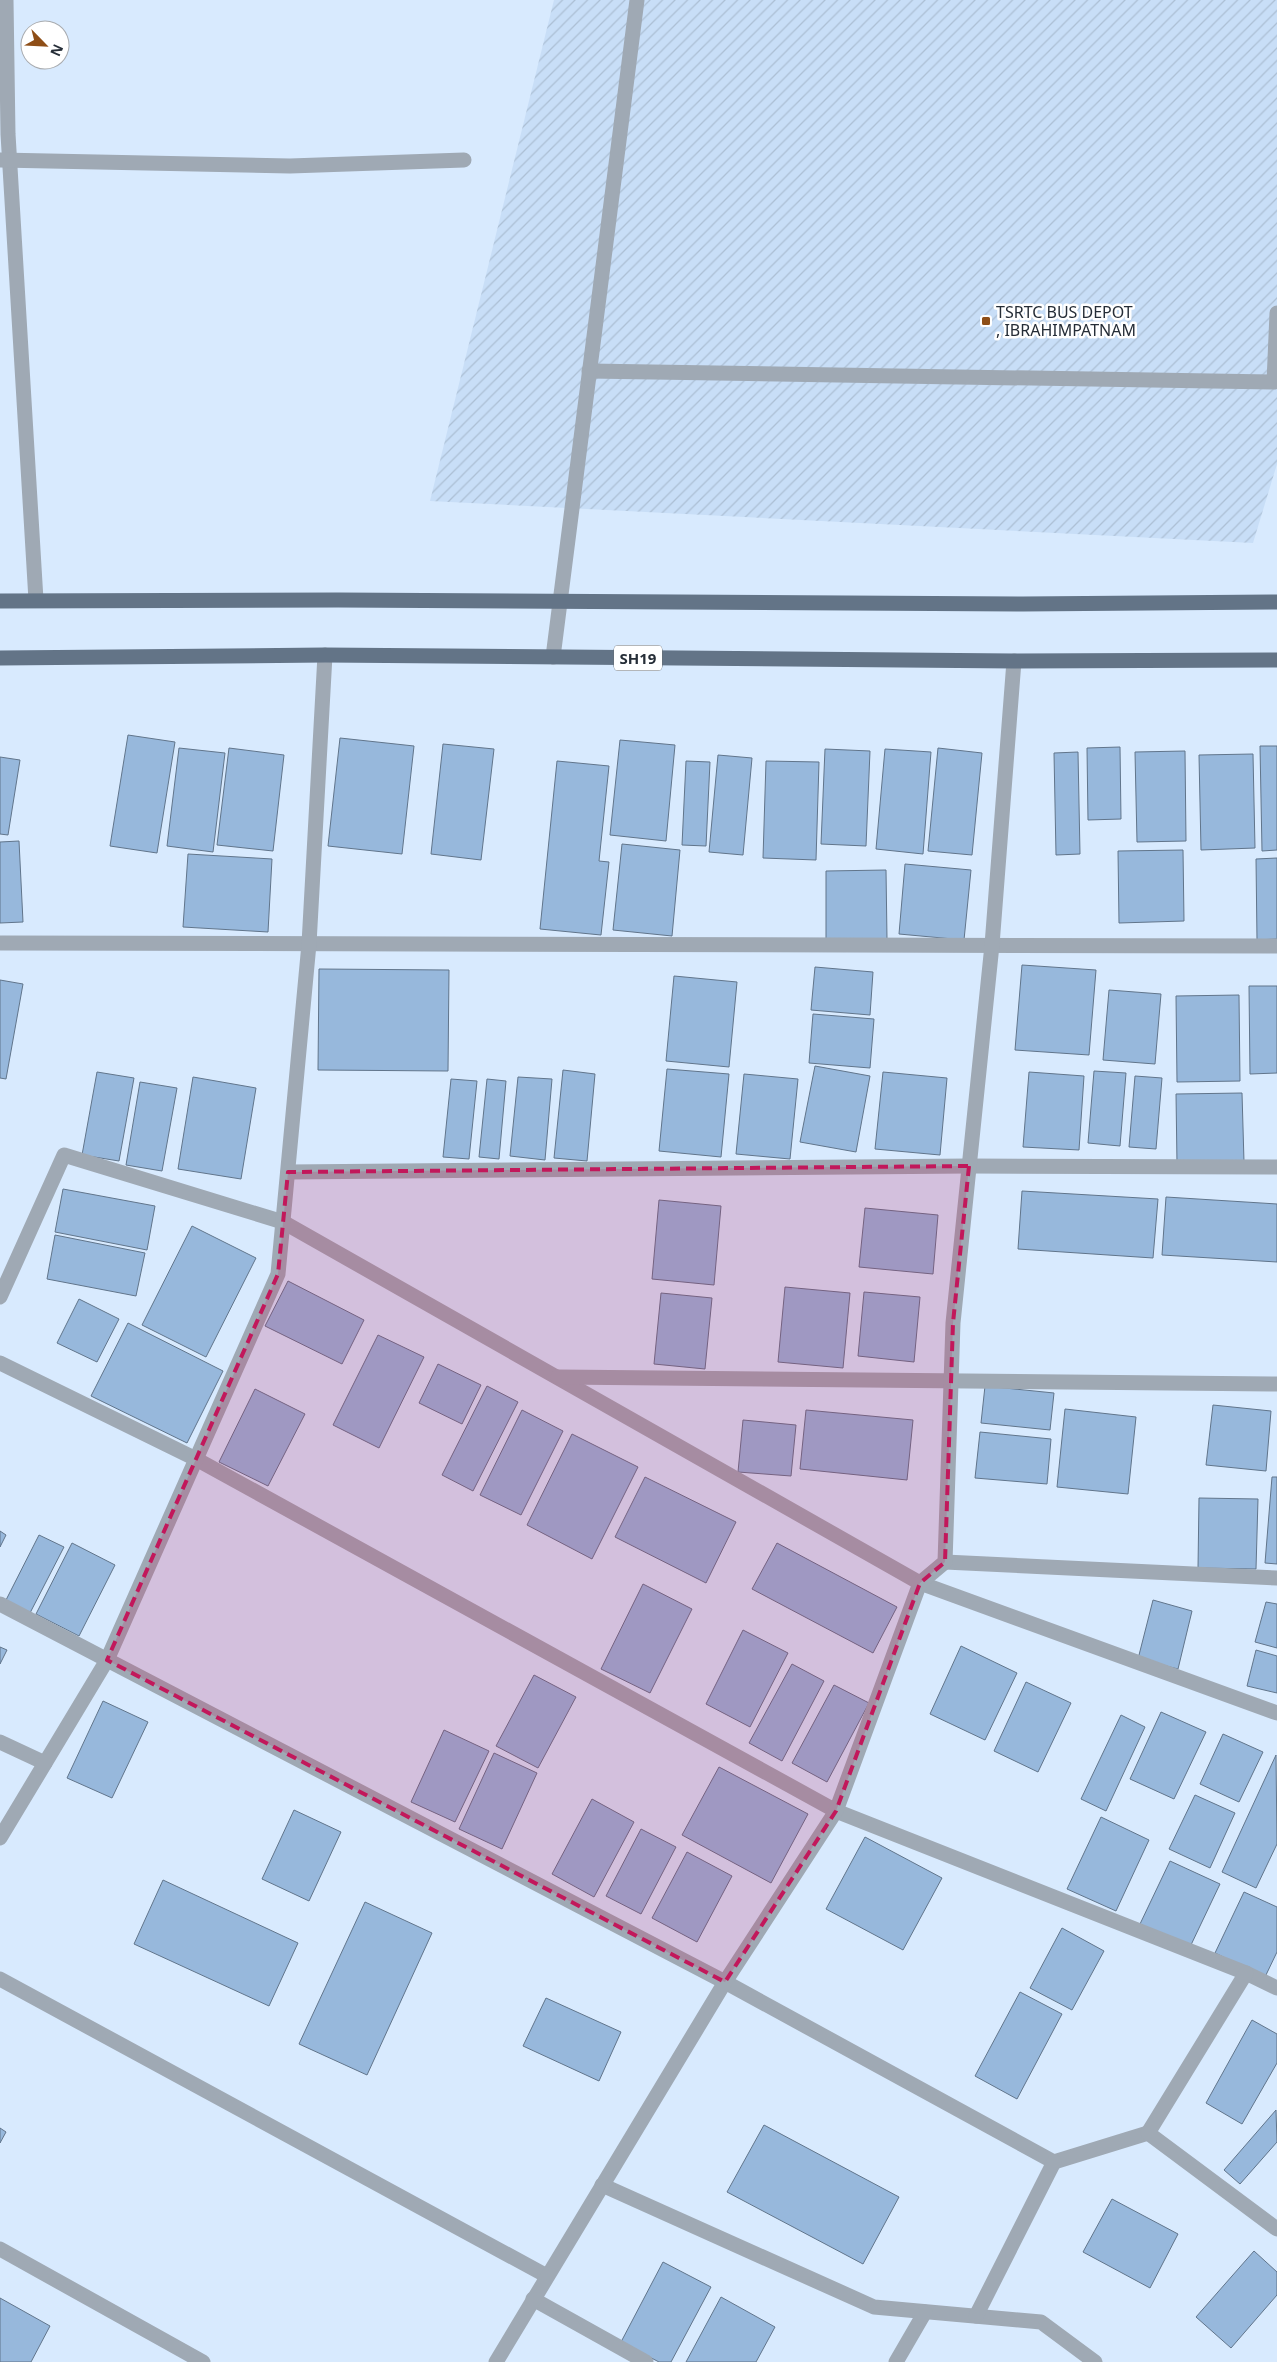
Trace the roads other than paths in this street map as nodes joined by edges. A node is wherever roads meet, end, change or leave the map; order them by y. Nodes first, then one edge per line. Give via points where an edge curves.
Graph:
1 (6, 0) edge
2 (637, 0) edge
3 (5, 160) edge
4 (464, 160) dead end
5 (1277, 313) edge
6 (589, 371) junction
7 (36, 600) junction
8 (0, 601) edge
9 (560, 601) junction
10 (1277, 602) edge
11 (324, 655) junction
12 (553, 657) junction
13 (0, 658) edge
14 (1277, 660) edge
15 (1014, 661) junction
16 (0, 943) edge
17 (309, 944) junction
18 (992, 945) junction
19 (1277, 946) edge
20 (969, 1166) junction
21 (1277, 1168) edge
22 (288, 1172) junction
23 (283, 1222) junction
24 (0, 1297) edge
25 (0, 1363) edge
26 (556, 1378) junction
27 (952, 1382) junction
28 (1277, 1384) edge
29 (196, 1459) junction
30 (945, 1562) junction
31 (1277, 1578) edge
32 (920, 1584) junction
33 (0, 1604) edge
34 (108, 1660) junction
35 (1277, 1713) edge
36 (0, 1742) edge
37 (45, 1763) junction
38 (836, 1811) junction
39 (0, 1838) edge
40 (1246, 1973) junction
41 (0, 1979) edge
42 (725, 1982) junction
43 (1277, 1988) edge
44 (1148, 2133) junction
45 (1054, 2162) junction
46 (602, 2185) junction
47 (1277, 2229) edge
48 (0, 2249) edge
49 (547, 2276) junction
50 (533, 2299) junction
51 (925, 2312) junction
52 (976, 2316) junction
53 (203, 2362) edge
54 (496, 2362) edge
55 (646, 2362) edge
56 (896, 2362) edge
57 (1094, 2362) edge

1 - 3 street
2 - 6 street
3 - 4 street via 290,166
3 - 7 street
5 - 6 street via 1274,382
6 - 9 street
7 - 8 main road
7 - 9 main road
9 - 10 main road
9 - 12 street
11 - 12 main road, SH19
11 - 13 main road, SH19
11 - 17 street
12 - 15 main road, SH19
14 - 15 main road, SH19
15 - 18 street
16 - 17 street
17 - 18 street
17 - 22 street
18 - 19 street
18 - 20 street
20 - 21 street
20 - 22 street
20 - 27 street via 953,1323
22 - 23 street
23 - 24 street via 64,1155
23 - 26 street
23 - 29 street via 278,1274
25 - 29 street
26 - 27 street
26 - 32 street
27 - 28 street
27 - 30 street
29 - 34 street
29 - 38 street
30 - 31 street
30 - 32 street
32 - 35 street
32 - 38 street
33 - 34 street
34 - 37 street
34 - 42 street
36 - 37 street
37 - 39 street
38 - 40 street
38 - 42 street
40 - 43 street
40 - 44 street
41 - 49 street
42 - 45 street
42 - 46 street
44 - 45 street
44 - 47 street
45 - 52 street
46 - 49 street
46 - 51 street via 874,2308
48 - 53 street
49 - 50 street
50 - 54 street
50 - 55 street
51 - 52 street
51 - 56 street
52 - 57 street via 1041,2322

